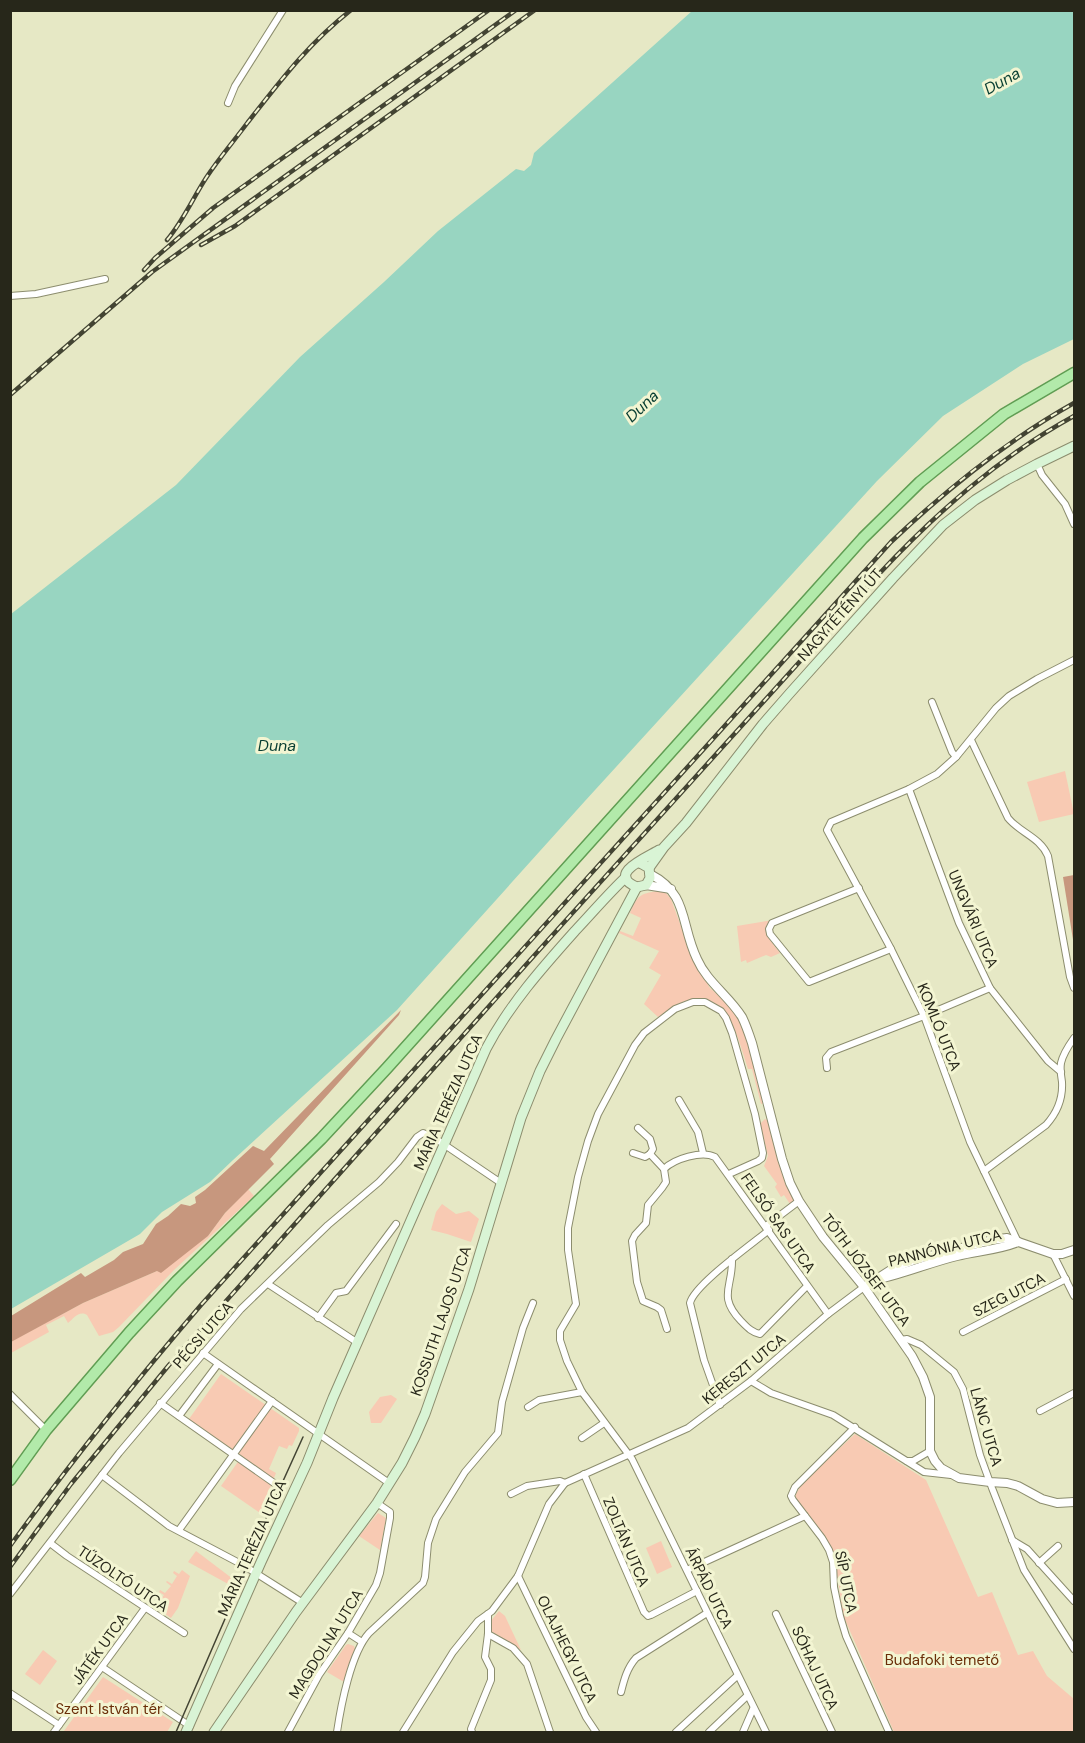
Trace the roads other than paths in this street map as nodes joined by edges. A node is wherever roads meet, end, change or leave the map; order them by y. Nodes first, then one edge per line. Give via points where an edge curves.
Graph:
1 (283, 10) edge
2 (228, 102) dead end
3 (105, 279) dead end
4 (10, 296) edge
5 (1074, 373) edge
6 (1074, 446) edge
7 (1037, 464) junction
8 (1074, 524) edge
9 (1074, 660) edge
10 (932, 702) dead end
11 (972, 740) junction
12 (956, 758) junction
13 (909, 789) junction
14 (664, 847) junction
15 (639, 863) junction
16 (650, 871) junction
17 (626, 877) junction
18 (639, 886) junction
19 (859, 888) junction
20 (671, 889) junction
21 (605, 899) junction
22 (891, 949) junction
23 (990, 988) junction
24 (1074, 988) edge
25 (924, 1016) junction
26 (1074, 1038) edge
27 (827, 1068) dead end
28 (1061, 1072) junction
29 (679, 1100) dead end
30 (770, 1110) junction
31 (755, 1114) junction
32 (638, 1128) dead end
33 (444, 1144) junction
34 (703, 1153) junction
35 (633, 1154) dead end
36 (650, 1154) junction
37 (664, 1169) junction
38 (984, 1171) junction
39 (729, 1174) junction
40 (501, 1183) junction
41 (799, 1201) junction
42 (396, 1224) dead end
43 (768, 1228) junction
44 (1018, 1242) junction
45 (1074, 1250) edge
46 (1053, 1254) junction
47 (732, 1259) junction
48 (1066, 1279) junction
49 (268, 1284) junction
50 (807, 1286) junction
51 (864, 1287) junction
52 (1074, 1296) edge
53 (533, 1303) dead end
54 (828, 1314) junction
55 (318, 1318) junction
56 (667, 1329) dead end
57 (963, 1332) dead end
58 (901, 1340) junction
59 (358, 1343) junction
60 (203, 1353) junction
61 (218, 1364) junction
62 (751, 1381) junction
63 (582, 1392) junction
64 (1074, 1393) edge
65 (10, 1394) edge
66 (272, 1401) junction
67 (160, 1403) junction
68 (720, 1406) junction
69 (528, 1407) dead end
70 (1040, 1411) dead end
71 (179, 1416) junction
72 (604, 1423) junction
73 (855, 1427) junction
74 (46, 1430) junction
75 (319, 1434) junction
76 (582, 1438) dead end
77 (930, 1451) junction
78 (233, 1455) junction
79 (629, 1456) junction
80 (907, 1461) junction
81 (584, 1474) junction
82 (102, 1475) junction
83 (951, 1475) junction
84 (10, 1480) edge
85 (990, 1482) junction
86 (274, 1483) dead end
87 (389, 1483) junction
88 (565, 1483) junction
89 (511, 1494) dead end
90 (1074, 1502) edge
91 (376, 1503) junction
92 (805, 1516) junction
93 (179, 1530) junction
94 (1012, 1540) junction
95 (50, 1543) junction
96 (1058, 1546) dead end
97 (1039, 1563) junction
98 (687, 1570) junction
99 (256, 1574) junction
100 (518, 1576) junction
101 (697, 1591) junction
102 (10, 1594) edge
103 (1074, 1601) edge
104 (303, 1603) junction
105 (145, 1608) junction
106 (707, 1613) junction
107 (488, 1614) junction
108 (776, 1614) dead end
109 (184, 1633) dead end
110 (348, 1634) junction
111 (488, 1634) junction
112 (362, 1642) junction
113 (1074, 1649) edge
114 (102, 1667) junction
115 (737, 1676) junction
116 (621, 1692) dead end
117 (10, 1693) edge
118 (747, 1696) junction
119 (753, 1709) junction
120 (59, 1725) junction
121 (188, 1729) edge
122 (472, 1731) edge
123 (54, 1732) edge
124 (214, 1732) edge
125 (288, 1732) edge
126 (337, 1732) edge
127 (403, 1732) edge
128 (550, 1732) edge
129 (596, 1732) edge
130 (676, 1732) edge
131 (709, 1732) edge
132 (743, 1732) edge
133 (766, 1732) edge
134 (832, 1732) edge
135 (889, 1732) edge

1 - 2 street
3 - 4 street
5 - 74 main road via 980,432 920,482 863,538 387,1068 177,1281
6 - 7 main road, NAGYTÉTÉNYI ÚT
7 - 8 street
7 - 14 main road, NAGYTÉTÉNYI ÚT via 943,525 763,724
9 - 11 street via 1009,696
10 - 12 street
11 - 12 street
11 - 24 street via 1008,818 1041,843 1048,856
12 - 13 street
13 - 19 street, KOMLÓ UTCA via 828,826
13 - 23 street, UNGVÁRI UTCA via 959,923
14 - 15 main road, NAGYTÉTÉNYI ÚT
14 - 16 main road, NAGYTÉTÉNYI ÚT
15 - 16 main road
15 - 17 main road via 629,867
16 - 18 main road via 650,878
16 - 20 street
17 - 18 main road via 629,883
17 - 21 main road, MÁRIA TERÉZIA UTCA
18 - 20 street
18 - 21 main road, MÁRIA TERÉZIA UTCA
18 - 40 main road, KOSSUTH LAJOS UTCA via 540,1071
19 - 22 street, KOMLÓ UTCA
19 - 22 street via 772,923 770,934 809,982
20 - 30 street, TÓTH JÓZSEF UTCA via 680,903 702,970 746,1026
21 - 33 main road, MÁRIA TERÉZIA UTCA via 503,1019
22 - 25 street, KOMLÓ UTCA
23 - 25 street
23 - 28 street, UNGVÁRI UTCA
25 - 27 street via 831,1052 826,1058
25 - 38 street, KOMLÓ UTCA
26 - 28 street via 1062,1059
28 - 38 street via 1061,1097 1054,1117
29 - 34 street via 698,1132
30 - 31 street
30 - 41 street, TÓTH JÓZSEF UTCA via 784,1166
31 - 39 street via 762,1158
31 - 63 street, ÁRPÁD UTCA via 732,1033 721,1011 705,1002 685,1004 644,1033 635,1045 588,1141 568,1228 576,1304 560,1331 560,1340
32 - 36 street via 650,1139 654,1149
33 - 40 street
33 - 49 street, PÉCSI UTCA via 420,1134 379,1182
33 - 59 main road, MÁRIA TERÉZIA UTCA
34 - 37 street via 670,1163
34 - 39 street, FELSŐ SAS UTCA via 715,1157
35 - 36 street
36 - 37 street
37 - 56 street via 666,1182 648,1205 646,1222 632,1241 643,1300 661,1310
38 - 44 street, KOMLÓ UTCA
39 - 43 street, FELSŐ SAS UTCA
40 - 87 main road, KOSSUTH LAJOS UTCA via 425,1414
41 - 43 street
41 - 51 street, TÓTH JÓZSEF UTCA
42 - 55 street via 346,1291 336,1293
43 - 47 street
43 - 50 street, FELSŐ SAS UTCA
44 - 46 street, PANNÓNIA UTCA
44 - 51 street, PANNÓNIA UTCA via 950,1258
45 - 46 street, PANNÓNIA UTCA
46 - 48 street
47 - 50 street via 728,1301 753,1333 760,1334
47 - 68 street via 707,1280 690,1303
48 - 52 street
48 - 57 street, SZEG UTCA
49 - 55 street
49 - 60 street, PÉCSI UTCA
50 - 54 street, FELSŐ SAS UTCA
51 - 54 street, KERESZT UTCA
51 - 58 street, TÓTH JÓZSEF UTCA
53 - 112 street via 502,1402 498,1433 459,1479 436,1519 423,1582
54 - 62 street, KERESZT UTCA
55 - 59 street
58 - 77 street, TÓTH JÓZSEF UTCA via 930,1397
58 - 85 street, LÁNC UTCA via 921,1345 954,1372 963,1389
59 - 75 main road, MÁRIA TERÉZIA UTCA
60 - 61 street
60 - 67 street, PÉCSI UTCA
61 - 66 street
61 - 71 street
62 - 68 street, KERESZT UTCA
62 - 73 street
63 - 69 street via 539,1400
63 - 72 street, ÁRPÁD UTCA
64 - 70 street
65 - 74 street
66 - 75 street
66 - 78 street
67 - 71 street
67 - 82 street, PÉCSI UTCA
68 - 79 street, KERESZT UTCA via 688,1428
71 - 78 street
72 - 76 street
72 - 79 street, ÁRPÁD UTCA
73 - 80 street
73 - 92 street, SÍP UTCA via 792,1492
74 - 84 main road
75 - 87 street
75 - 99 main road, MÁRIA TERÉZIA UTCA
77 - 80 street
77 - 83 street
78 - 86 street
78 - 93 street
79 - 81 street, KERESZT UTCA
79 - 98 street, ÁRPÁD UTCA
80 - 83 street via 924,1472
81 - 88 street, KERESZT UTCA
81 - 101 street, ZOLTÁN UTCA via 644,1612 651,1615
82 - 93 street
82 - 95 street, PÉCSI UTCA
83 - 85 street
85 - 90 street via 1018,1486 1057,1503
85 - 94 street, LÁNC UTCA
87 - 91 main road, KOSSUTH LAJOS UTCA
88 - 89 street via 527,1486
88 - 100 street via 549,1504
91 - 104 main road, KOSSUTH LAJOS UTCA
91 - 110 street, MAGDOLNA UTCA via 390,1512 380,1574
92 - 98 street
92 - 135 street, SÍP UTCA via 829,1550 846,1636
93 - 99 street
94 - 97 street
94 - 113 street, LÁNC UTCA via 1024,1570
95 - 102 street, PÉCSI UTCA
95 - 105 street, TŰZOLTÓ UTCA
96 - 97 street
97 - 103 street
98 - 101 street, ÁRPÁD UTCA
99 - 104 street
99 - 121 main road, MÁRIA TERÉZIA UTCA
100 - 107 street
100 - 129 street, OLAJHEGY UTCA
101 - 106 street, ÁRPÁD UTCA
104 - 124 main road, KOSSUTH LAJOS UTCA
105 - 109 street, TŰZOLTÓ UTCA
105 - 114 street, JÁTÉK UTCA
106 - 115 street, ÁRPÁD UTCA
106 - 116 street via 636,1658 630,1664
107 - 111 street
107 - 127 street via 453,1652
108 - 134 street, SÓHAJ UTCA
110 - 112 street
110 - 125 street, MAGDOLNA UTCA via 319,1675
111 - 122 street via 485,1657 491,1680
111 - 128 street via 513,1648 527,1664
112 - 126 street via 346,1687
114 - 120 street, JÁTÉK UTCA
114 - 121 street
115 - 118 street, ÁRPÁD UTCA
115 - 130 street
117 - 120 street
118 - 119 street, ÁRPÁD UTCA
118 - 131 street
119 - 132 street
119 - 133 street, ÁRPÁD UTCA
120 - 123 street, JÁTÉK UTCA

